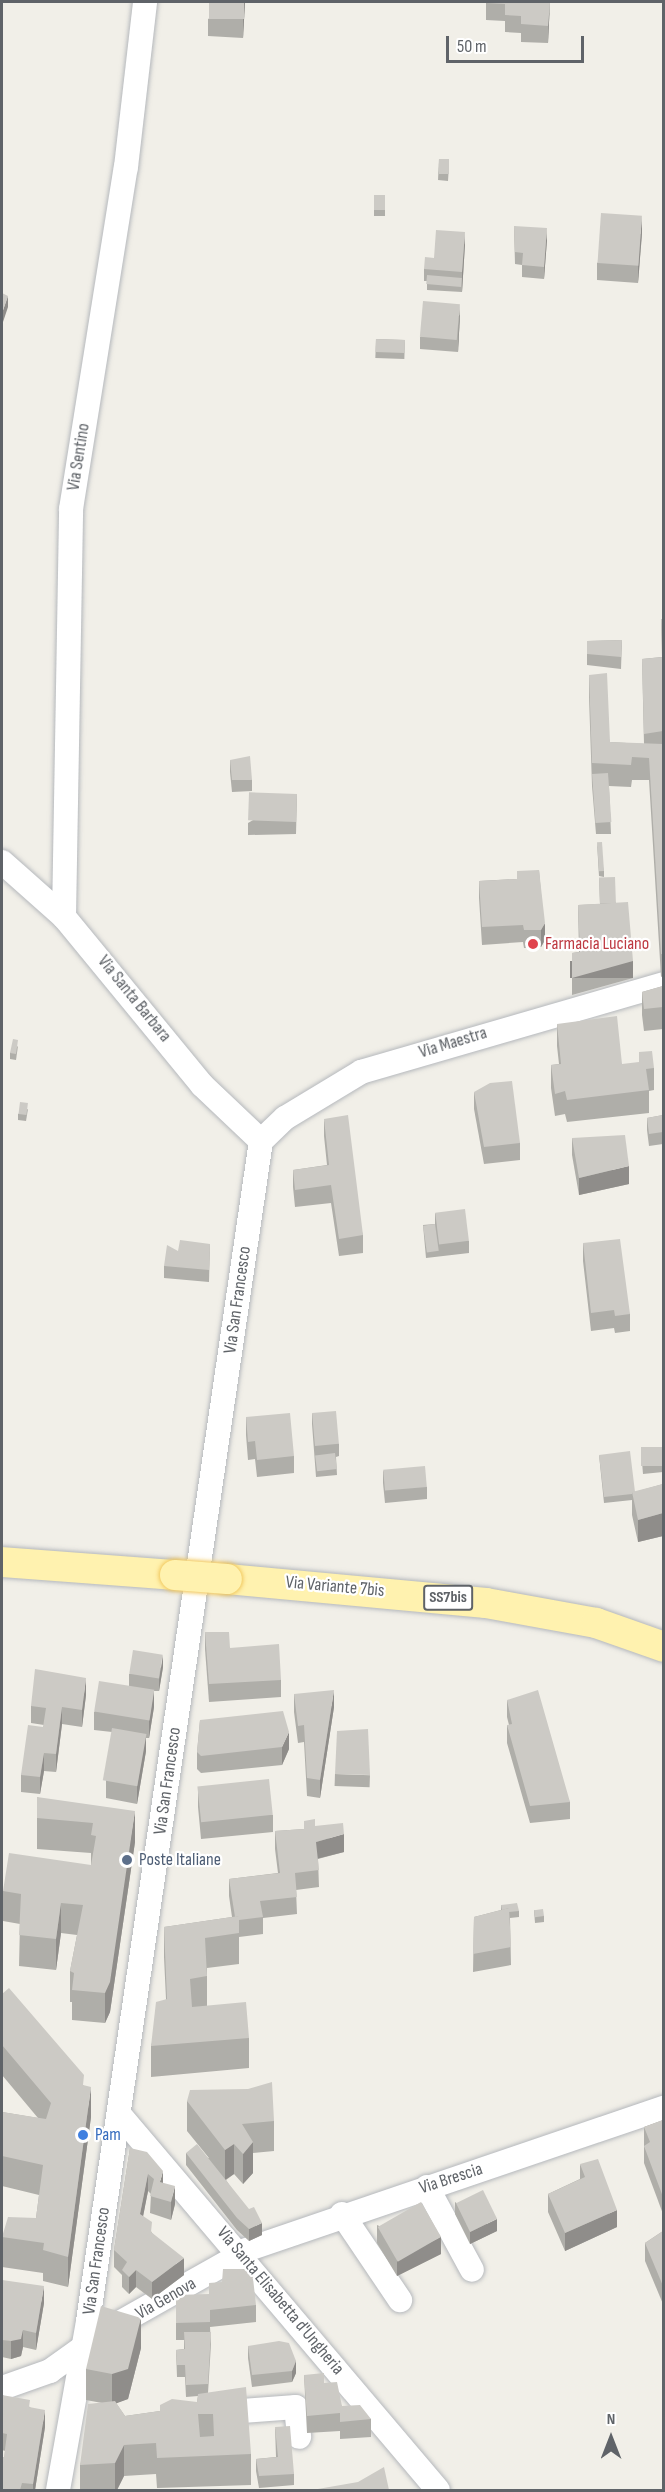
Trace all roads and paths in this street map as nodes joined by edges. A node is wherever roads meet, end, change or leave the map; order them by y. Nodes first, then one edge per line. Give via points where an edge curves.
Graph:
1 (145, 2) edge
2 (2, 862) edge
3 (64, 917) junction
4 (663, 984) edge
5 (261, 1141) junction
6 (2, 1562) edge
7 (663, 1647) edge
8 (663, 2108) edge
9 (119, 2114) junction
10 (427, 2187) junction
11 (342, 2214) junction
12 (241, 2253) junction
13 (472, 2270) dead end
14 (400, 2300) dead end
15 (88, 2321) junction
16 (85, 2346) junction
17 (2, 2388) edge
18 (189, 2414) edge
19 (93, 2421) edge
20 (69, 2422) junction
21 (299, 2437) dead end
22 (58, 2490) edge
23 (438, 2490) edge

1 - 3 street, Via Sentino via 126,167 71,509
2 - 3 street, Via Santa Barbara
3 - 5 street, Via Santa Barbara via 202,1085
4 - 5 street, Via Maestra via 361,1072 285,1118
5 - 9 street, Via San Francesco
6 - 7 main road, Via Variante 7bis / SS7bis, bridge via 486,1603 596,1623
8 - 10 street, Via Brescia
9 - 12 street, Via Santa Elisabetta d'Ungheria
9 - 15 street, Via San Francesco
10 - 11 street, Via Brescia
10 - 13 street
11 - 12 street, Via Brescia
11 - 14 street
12 - 15 street, Via Genova via 110,2331
12 - 23 street, Via Santa Elisabetta d'Ungheria
15 - 16 street, Via San Francesco
16 - 17 street via 50,2371
16 - 20 street, Via San Francesco
18 - 21 street via 296,2407
19 - 20 street
20 - 22 street, Via San Francesco

